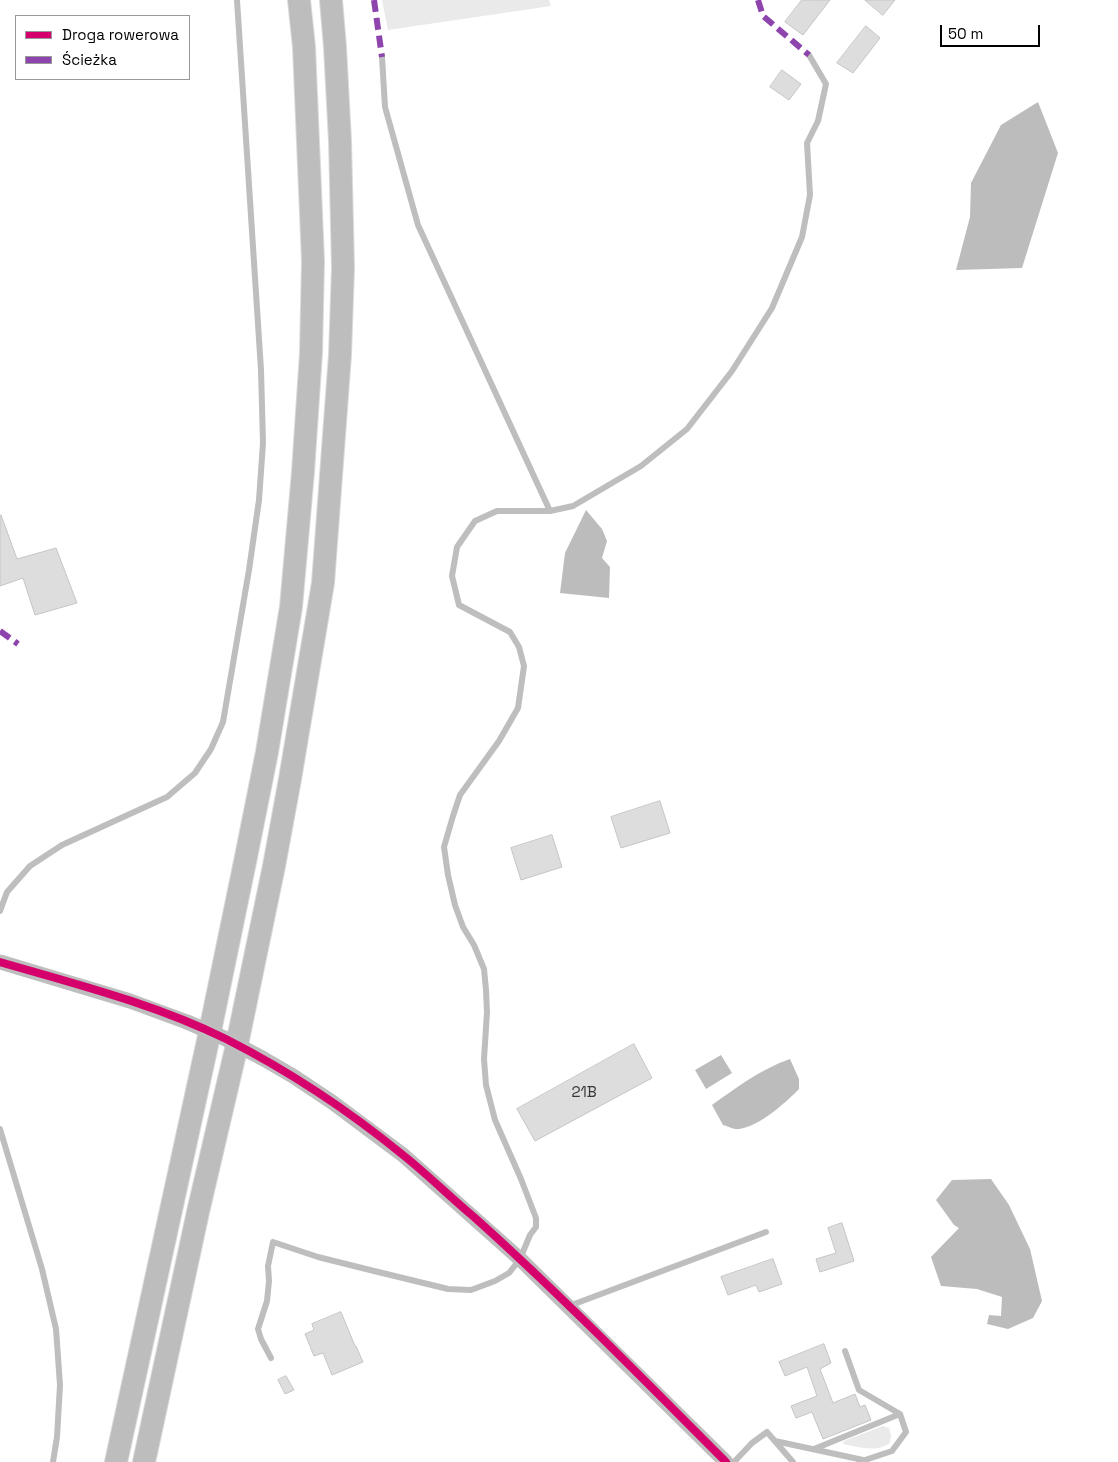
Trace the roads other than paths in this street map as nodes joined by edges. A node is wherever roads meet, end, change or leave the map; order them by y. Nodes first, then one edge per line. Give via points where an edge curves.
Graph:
1 (237, 0) edge
2 (299, 0) edge
3 (331, 0) edge
4 (809, 55) dead end
5 (382, 57) dead end
6 (550, 511) junction
7 (0, 911) edge
8 (0, 962) edge
9 (0, 1129) edge
10 (766, 1232) dead end
11 (520, 1259) junction
12 (569, 1306) junction
13 (844, 1351) dead end
14 (271, 1358) dead end
15 (900, 1414) junction
16 (775, 1441) junction
17 (814, 1449) junction
18 (862, 1461) edge
19 (53, 1462) edge
20 (116, 1462) edge
21 (144, 1462) edge
22 (726, 1462) edge
23 (734, 1462) edge
24 (793, 1462) edge

1 - 7 lane via 263,443 259,500 223,722 196,773 166,797 62,845 30,866 7,892
2 - 20 highway via 314,262 311,354 291,608 244,866
3 - 21 highway via 340,141 343,268 340,355 323,583 274,866
4 - 6 lane via 826,84 818,121 807,143 810,195 802,237 772,308 732,371 687,429 641,466 574,506
5 - 6 lane via 385,108 418,225
6 - 11 lane via 496,511 475,522 457,547 452,576 459,605 510,632 520,647 524,666 518,708 499,742 460,795 444,847 454,905 484,969 486,1085 495,1120 536,1218 536,1226
8 - 11 street, bridge via 121,998 187,1022 294,1076 403,1155
9 - 19 lane via 42,1269 56,1329 60,1385
10 - 12 lane
11 - 12 street
11 - 14 lane via 495,1281 471,1290 448,1288 318,1257 272,1242 267,1301 258,1329
12 - 22 street
13 - 15 lane via 859,1390
15 - 17 lane
15 - 18 lane via 906,1432 892,1451
16 - 17 lane
16 - 23 lane via 767,1432
16 - 24 lane
17 - 18 lane

